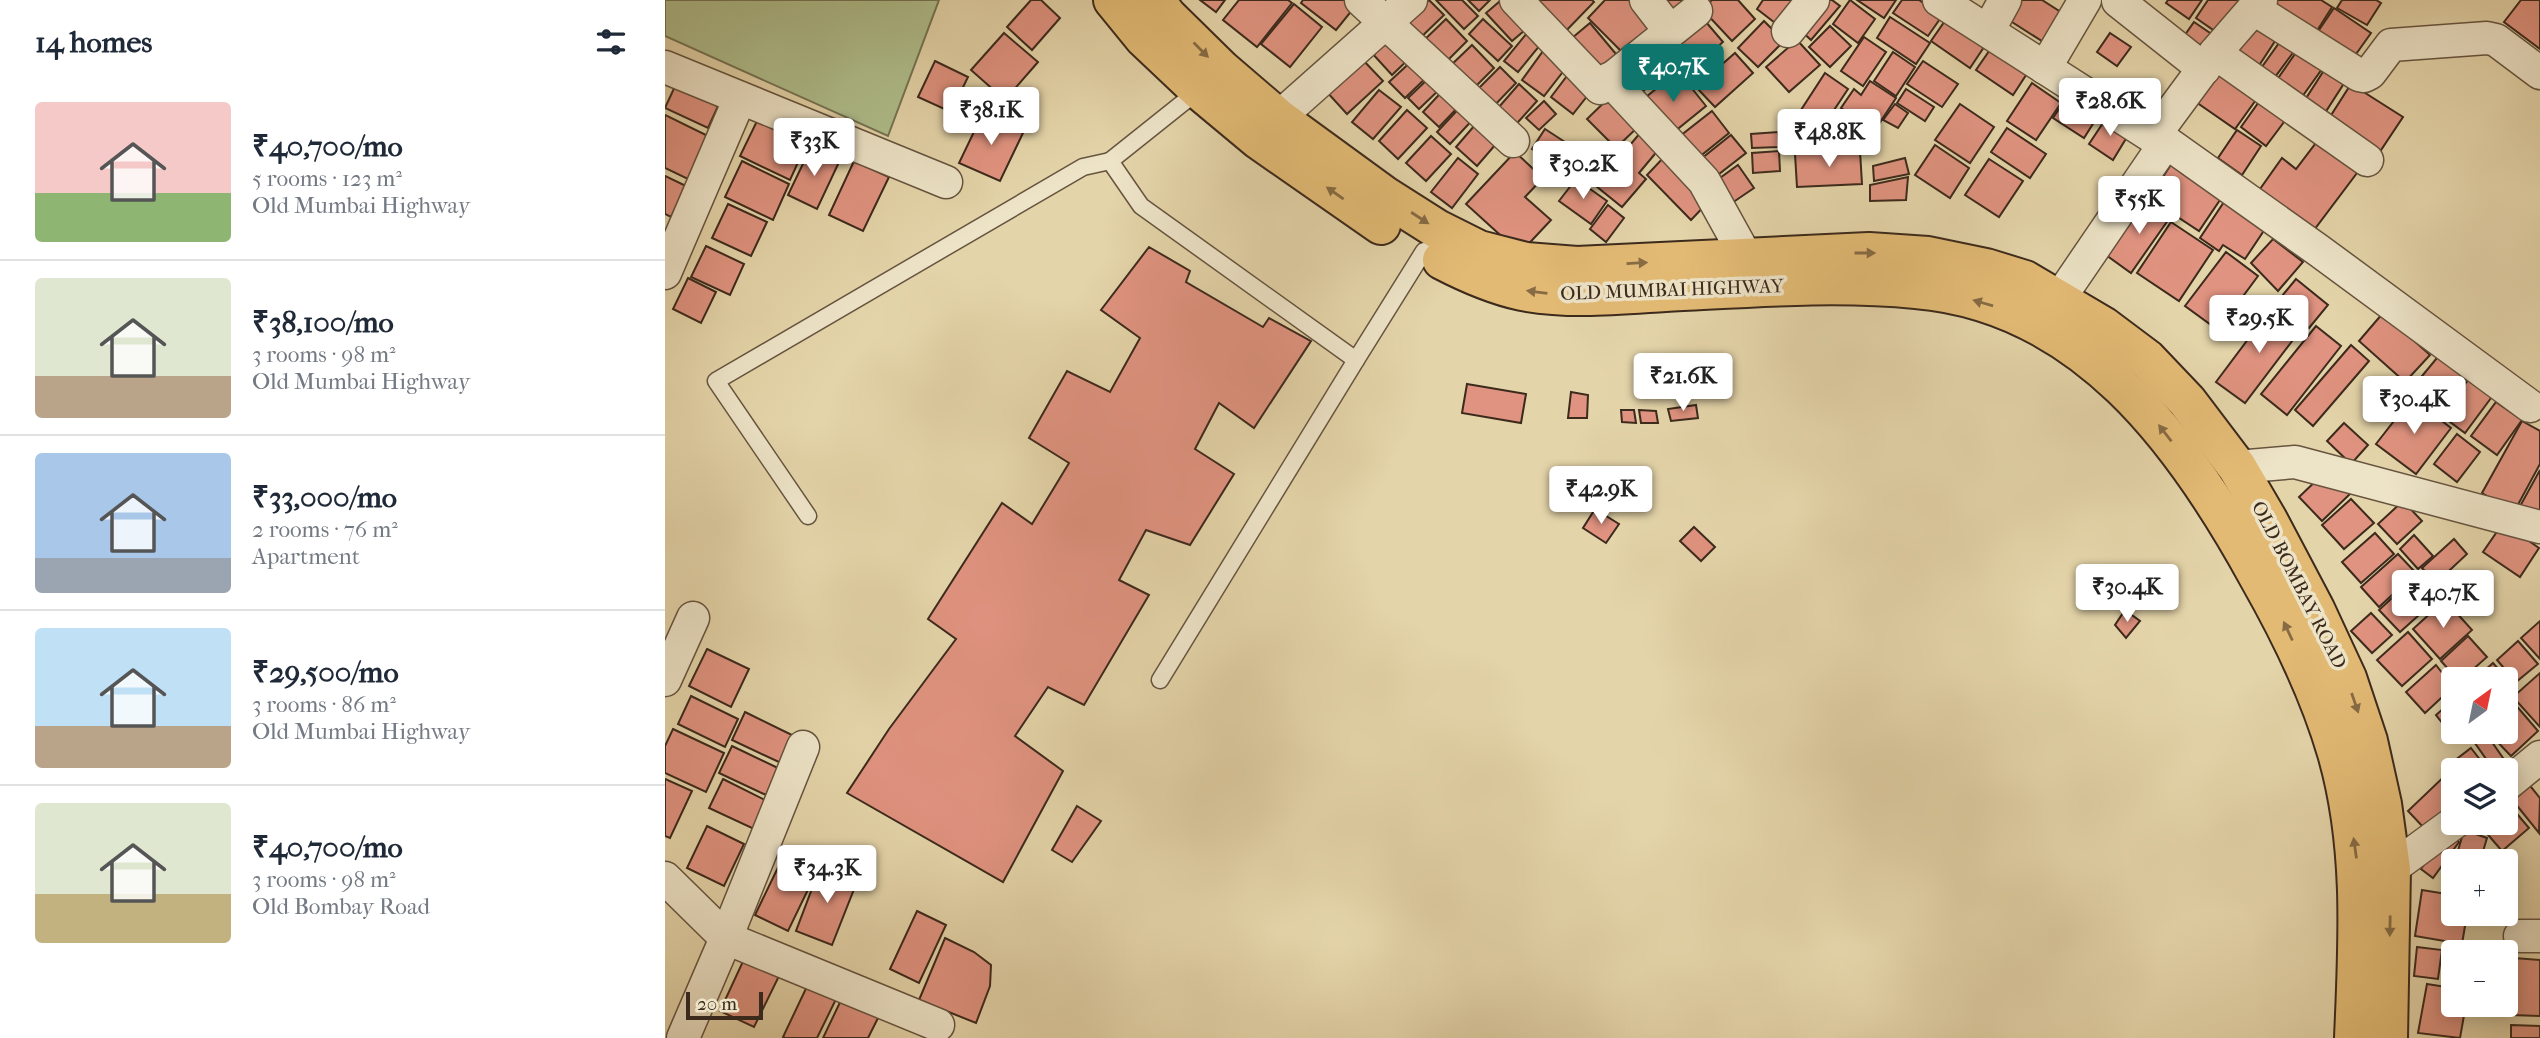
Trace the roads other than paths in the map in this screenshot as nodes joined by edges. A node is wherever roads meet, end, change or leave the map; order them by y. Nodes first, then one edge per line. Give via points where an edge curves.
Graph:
1 (1154, 0) edge
2 (1361, 0) edge
3 (1411, 0) edge
4 (1517, 0) edge
5 (1646, 0) edge
6 (1813, 0) edge
7 (1939, 0) edge
8 (2005, 0) edge
9 (2085, 0) edge
10 (2117, 1) edge
11 (1115, 3) edge
12 (2258, 4) edge
13 (1696, 11) dead end
14 (1387, 21) junction
15 (1670, 31) junction
16 (1788, 31) dead end
17 (1988, 31) junction
18 (2210, 61) junction
19 (665, 66) edge
20 (2045, 68) junction
21 (2540, 74) edge
22 (1609, 79) junction
23 (1199, 90) junction
24 (740, 98) junction
25 (1277, 118) junction
26 (2159, 139) junction
27 (1513, 141) dead end
28 (2367, 160) dead end
29 (1110, 161) junction
30 (946, 182) dead end
31 (1424, 251) junction
32 (1746, 257) junction
33 (665, 273) edge
34 (2059, 299) junction
35 (1356, 360) junction
36 (2530, 406) dead end
37 (2222, 477) junction
38 (808, 516) dead end
39 (2540, 527) edge
40 (692, 618) dead end
41 (665, 680) edge
42 (1160, 680) dead end
43 (803, 747) dead end
44 (2540, 757) edge
45 (2518, 775) edge
46 (2441, 832) edge
47 (2391, 869) junction
48 (665, 877) edge
49 (726, 938) junction
50 (938, 1025) dead end
51 (683, 1038) edge
52 (2354, 1038) edge
53 (2388, 1038) edge

1 -> 25 main road, OLD MUMBAI HIGHWAY via 1221,70
2 - 14 street
3 - 14 street
4 - 22 street via 1599,88
5 - 15 street
6 - 16 street
7 - 17 street
8 - 17 street
9 - 20 street
10 - 18 street
11 - 23 main road, OLD MUMBAI HIGHWAY
12 - 18 street
12 - 21 street via 2359,75 2370,73 2391,45 2487,38
13 - 15 street
14 - 25 street
14 - 27 street
15 - 22 street
17 - 20 street
18 - 26 street
18 - 28 street
19 - 24 street
20 - 26 street
22 - 32 street via 1704,181
23 - 29 lane
31 -> 23 main road, OLD MUMBAI HIGHWAY via 1271,148
24 - 30 street
24 - 33 street
25 -> 32 main road, OLD MUMBAI HIGHWAY via 1385,196 1479,250 1526,262 1577,266
26 - 34 street
26 - 36 street
29 - 35 lane via 1141,206
29 - 38 lane via 1083,167 716,381
31 - 35 lane
37 -> 31 main road, OLD MUMBAI HIGHWAY via 2082,353 2012,312 1980,301 1921,289 1861,285 1574,297 1521,290 1468,273
32 -> 34 main road, OLD MUMBAI HIGHWAY via 1928,256 2025,280
34 - 37 main road, OLD MUMBAI HIGHWAY via 2147,359 2187,401
35 - 42 lane
37 - 39 street via 2295,462
37 -> 47 main road, OLD BOMBAY ROAD via 2268,520 2347,678 2368,741
52 -> 37 main road, OLD BOMBAY ROAD via 2356,860 2337,754 2316,693
40 - 41 street
43 - 49 street
44 - 45 street
46 - 47 street
47 -> 53 main road, OLD BOMBAY ROAD
48 - 49 street
49 - 50 street
49 - 51 street

